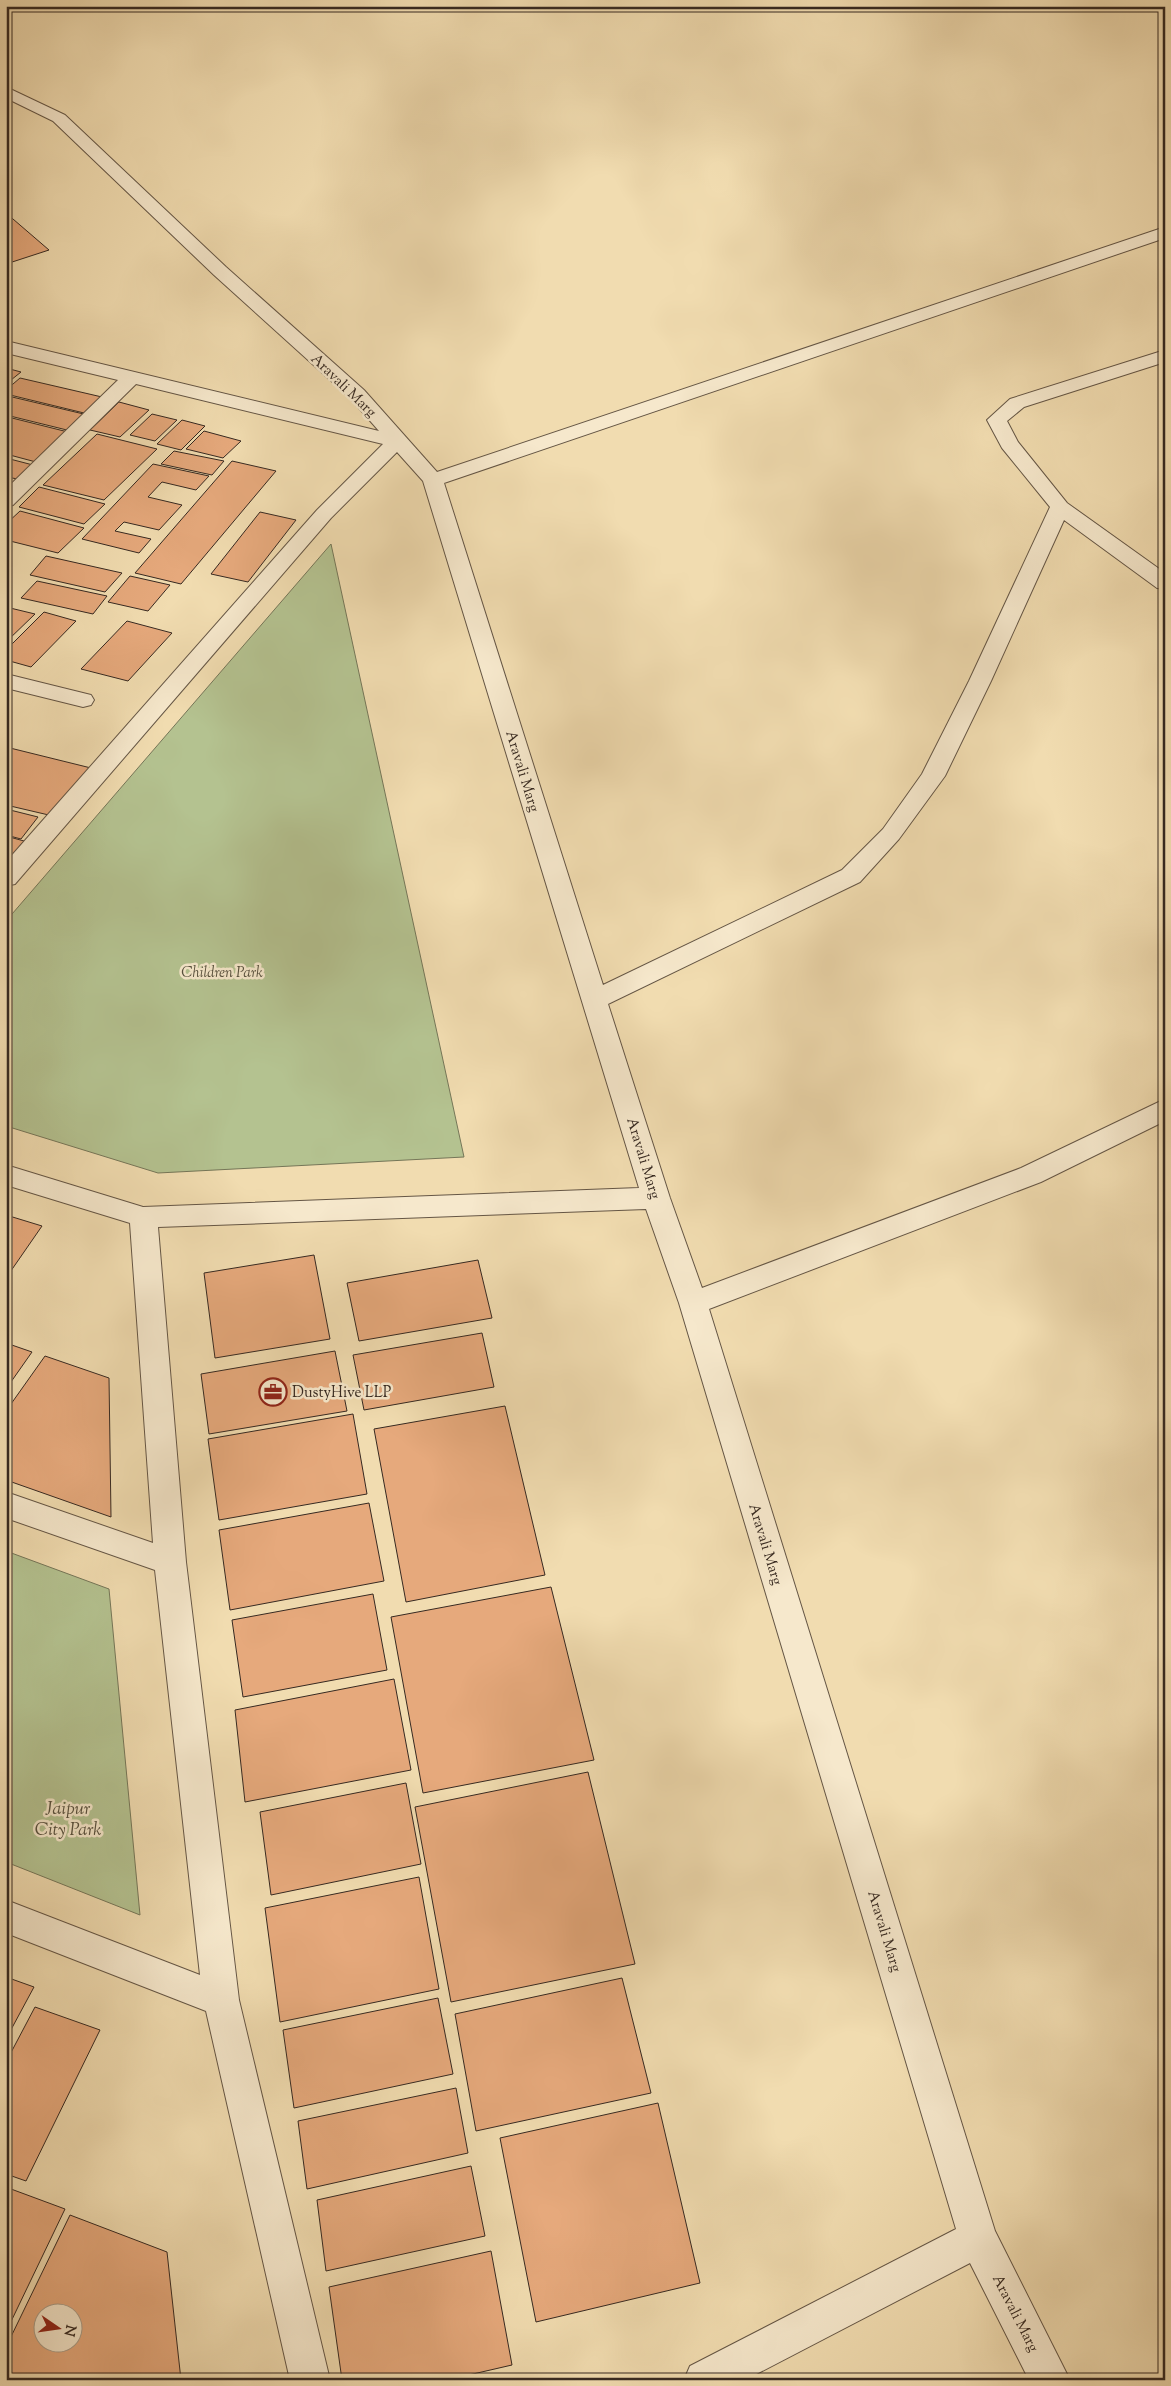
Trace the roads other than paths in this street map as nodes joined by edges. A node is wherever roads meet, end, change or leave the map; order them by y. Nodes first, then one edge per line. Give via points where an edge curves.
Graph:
1 (6, 92) edge
2 (1165, 232) edge
3 (6, 347) edge
4 (1165, 356) edge
5 (131, 378) junction
6 (397, 441) junction
7 (433, 480) junction
8 (6, 501) edge
9 (1060, 507) junction
10 (1165, 584) edge
11 (6, 681) edge
12 (83, 700) dead end
13 (6, 878) edge
14 (594, 1000) junction
15 (1165, 1109) edge
16 (6, 1175) edge
17 (656, 1198) junction
18 (143, 1217) junction
19 (693, 1303) junction
20 (6, 1505) edge
21 (170, 1562) junction
22 (6, 1916) edge
23 (221, 2000) junction
24 (978, 2238) junction
25 (310, 2380) edge
26 (704, 2380) edge
27 (1050, 2380) edge

1 - 6 street, Aravali Marg via 59,118 220,271 357,394
2 - 7 street
3 - 5 street
4 - 9 street via 1017,403 997,420 1009,444
5 - 6 street
5 - 8 street
6 - 7 street, Aravali Marg
6 - 13 street via 324,514
7 - 14 street, Aravali Marg
9 - 10 street
9 - 14 street via 933,776 891,834 851,876
11 - 12 street
14 - 17 street, Aravali Marg
15 - 19 street via 1030,1175
16 - 18 street
17 - 18 street
17 - 19 street, Aravali Marg
18 - 21 street
19 - 24 street, Aravali Marg
20 - 21 street
21 - 23 street
22 - 23 street
23 - 25 street
24 - 26 street
24 - 27 street, Aravali Marg

